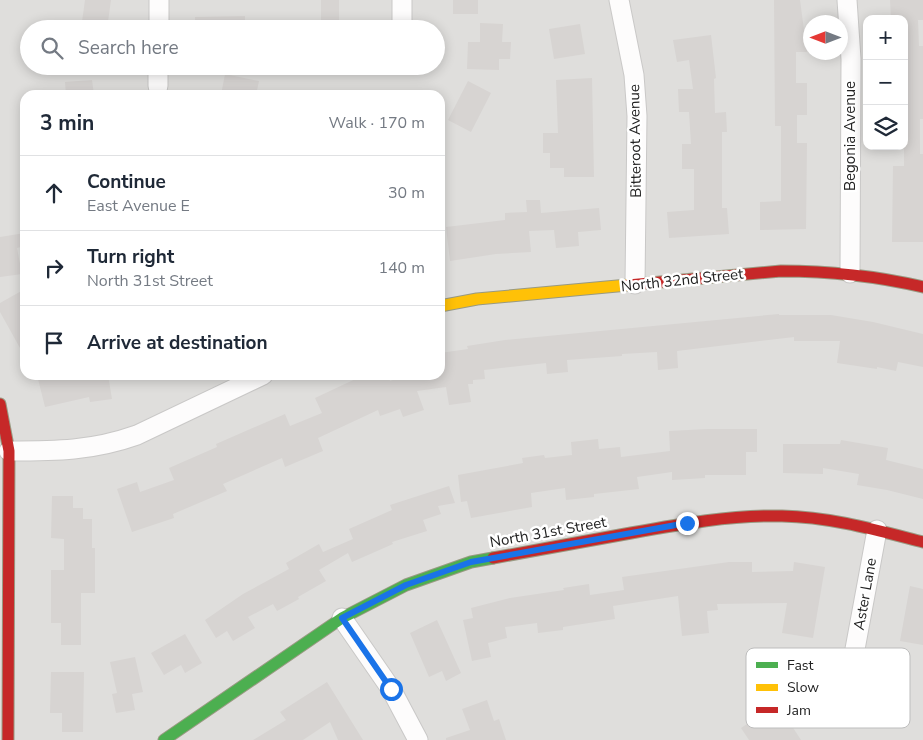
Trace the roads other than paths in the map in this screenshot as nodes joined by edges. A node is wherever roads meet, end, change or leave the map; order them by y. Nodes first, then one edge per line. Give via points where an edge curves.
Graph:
1 (159, 0) edge
2 (402, 0) edge
3 (619, 0) edge
4 (847, 0) edge
5 (158, 20) edge
6 (402, 20) edge
7 (158, 75) edge
8 (158, 86) dead end
9 (850, 273) junction
10 (635, 284) junction
11 (923, 287) edge
12 (445, 305) edge
13 (252, 380) edge
14 (0, 404) edge
15 (9, 451) junction
16 (877, 530) junction
17 (923, 542) edge
18 (342, 618) junction
19 (855, 648) edge
20 (8, 740) edge
21 (164, 740) edge
22 (418, 740) edge

1 - 5 street
2 - 6 street
3 - 10 street, Bitteroot Avenue via 634,75 637,116
4 - 9 street, Begonia Avenue via 851,59
7 - 8 street
9 - 10 street, North 32nd Street via 781,271
9 - 11 street, North 32nd Street
10 - 12 street, North 32nd Street
13 - 15 street via 116,443 73,450
14 - 15 street
15 - 20 street
16 - 17 street, North 31st Street
16 - 18 street, North 31st Street via 830,520 783,516 734,517 687,523 471,562 406,585
16 - 19 street, Aster Lane
18 - 21 street, North 31st Street
18 - 22 street via 391,689

